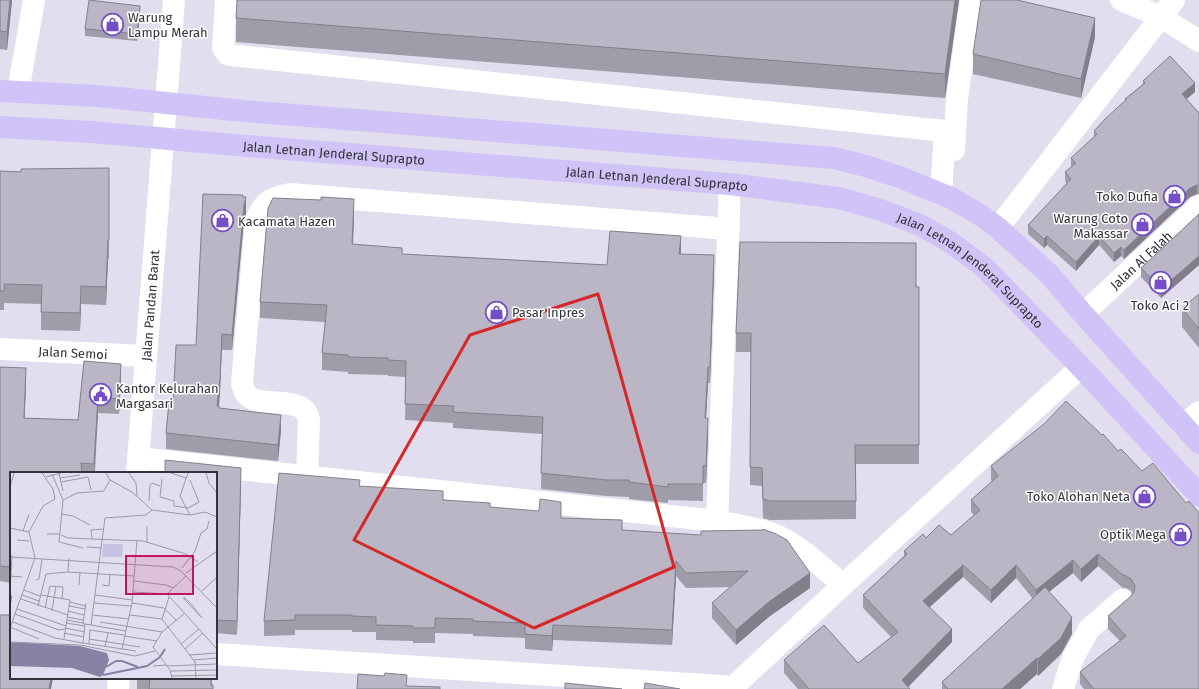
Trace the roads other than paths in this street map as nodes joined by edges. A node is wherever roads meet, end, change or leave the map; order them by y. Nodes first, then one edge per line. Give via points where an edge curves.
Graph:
1 (34, 0) edge
2 (174, 0) edge
3 (226, 0) edge
4 (971, 0) edge
5 (1121, 0) edge
6 (1167, 8) edge
7 (1199, 41) edge
8 (9, 92) edge
9 (165, 103) junction
10 (0, 127) edge
11 (950, 132) junction
12 (163, 138) junction
13 (730, 184) junction
14 (946, 196) junction
15 (1199, 206) edge
16 (998, 228) junction
17 (729, 229) junction
18 (1083, 314) junction
19 (0, 348) edge
20 (145, 356) junction
21 (1081, 367) junction
22 (1191, 419) edge
23 (1199, 443) edge
24 (137, 466) edge
25 (307, 476) junction
26 (1199, 495) edge
27 (717, 521) junction
28 (843, 585) junction
29 (1122, 600) dead end
30 (217, 654) edge
31 (120, 679) edge
32 (118, 689) edge
33 (733, 689) edge
34 (1064, 689) edge

1 - 8 street
2 - 9 street
3 - 11 street via 223,48 230,55
4 - 11 street
5 - 6 street
6 - 7 street
6 - 16 street
8 - 9 main road via 98,96
9 - 12 street, Jalan Pandan Barat
9 - 14 main road via 834,158 873,168
10 - 12 main road, Jalan Letnan Jenderal Suprapto
11 - 14 street
12 - 13 main road, Jalan Letnan Jenderal Suprapto
12 - 20 street, Jalan Pandan Barat
13 - 17 street
13 - 21 main road, Jalan Letnan Jenderal Suprapto via 838,198 878,209 920,225 950,242 985,268
14 - 16 main road
15 - 18 street, Jalan Al Falah
16 - 18 main road via 1049,274
17 - 25 street via 290,194 267,201 260,209 256,221 242,383 247,395 254,399 299,406 307,412
17 - 27 street
18 - 22 main road
19 - 20 street, Jalan Semoi
20 - 24 street, Jalan Pandan Barat
21 - 26 main road, Jalan Letnan Jenderal Suprapto
21 - 28 street
22 - 23 main road
24 - 25 street
25 - 27 street
27 - 28 street via 760,530 781,538 797,547
28 - 33 street
29 - 34 street via 1089,629 1072,660
30 - 33 street via 723,686
31 - 32 street

